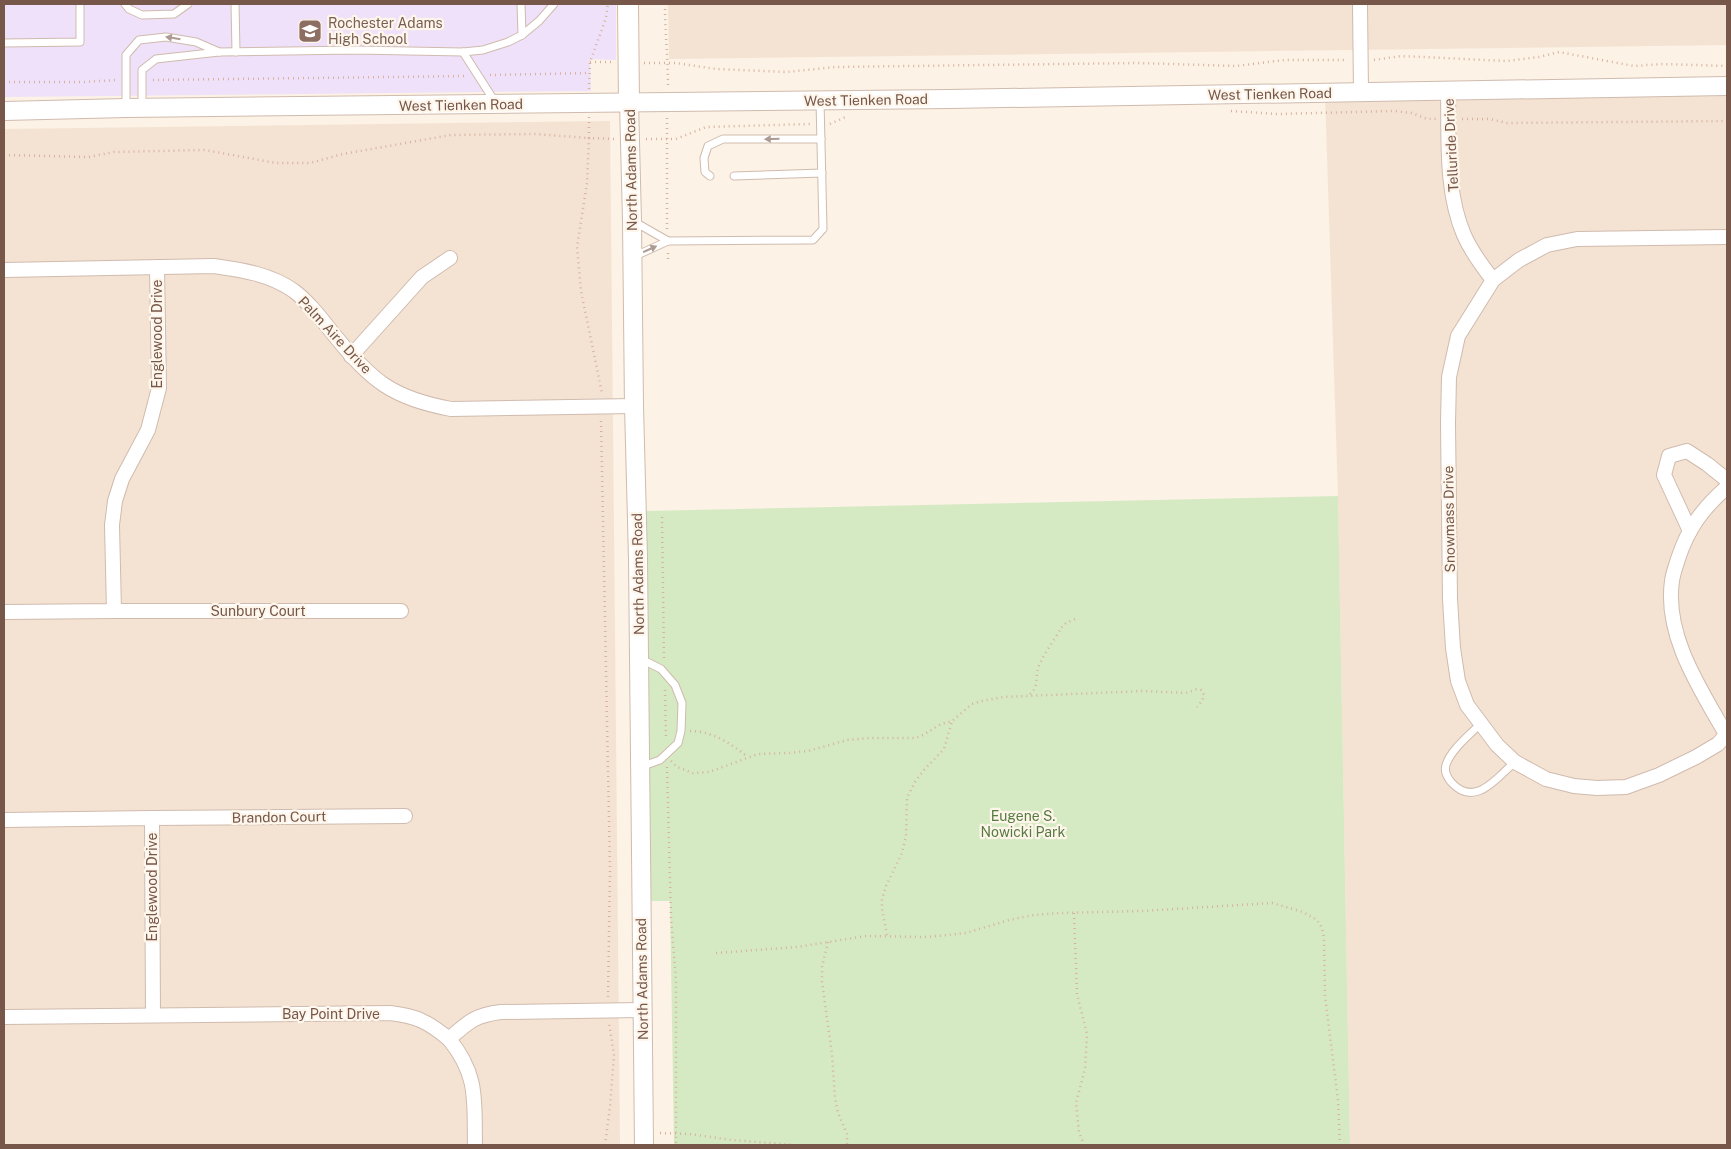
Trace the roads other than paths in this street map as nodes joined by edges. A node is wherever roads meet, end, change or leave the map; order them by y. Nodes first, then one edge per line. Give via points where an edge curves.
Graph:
1 (80, 4) edge
2 (125, 4) edge
3 (188, 4) edge
4 (235, 4) edge
5 (521, 4) edge
6 (554, 4) edge
7 (628, 4) edge
8 (1360, 4) edge
9 (522, 35) junction
10 (4, 43) edge
11 (219, 52) junction
12 (236, 52) junction
13 (463, 52) junction
14 (1727, 86) edge
15 (1448, 91) junction
16 (1361, 92) junction
17 (820, 100) junction
18 (629, 102) junction
19 (497, 104) junction
20 (134, 108) junction
21 (4, 111) edge
22 (820, 139) junction
23 (822, 173) junction
24 (710, 176) dead end
25 (734, 176) dead end
26 (632, 221) junction
27 (1727, 237) edge
28 (668, 241) junction
29 (632, 257) junction
30 (450, 258) dead end
31 (157, 267) junction
32 (4, 270) edge
33 (1493, 280) junction
34 (351, 356) junction
35 (634, 406) junction
36 (1727, 480) edge
37 (1727, 488) edge
38 (1690, 531) junction
39 (114, 610) junction
40 (401, 611) dead end
41 (4, 612) edge
42 (638, 658) junction
43 (1481, 723) junction
44 (1727, 735) edge
45 (1515, 762) junction
46 (640, 767) junction
47 (405, 816) dead end
48 (152, 818) junction
49 (4, 820) edge
50 (642, 1010) junction
51 (153, 1015) junction
52 (4, 1017) edge
53 (449, 1039) junction
54 (644, 1140) edge
55 (475, 1145) edge

1 - 10 lane via 80,42
2 - 3 lane via 142,15 174,14
4 - 12 lane
5 - 9 lane
6 - 9 lane
7 - 18 main road, North Adams Road
8 - 16 street
9 - 13 lane via 495,47
11 - 12 lane
11 - 20 lane via 156,59 142,70
11 -> 20 lane via 196,42 166,37 138,40 126,55 126,80
12 - 13 lane
13 - 19 lane
14 - 15 street, West Tienken Road
15 - 16 street, West Tienken Road
15 - 33 street, Telluride Drive via 1450,170 1455,206 1474,254
16 - 17 street, West Tienken Road
17 - 18 street, West Tienken Road
17 - 22 lane
18 - 19 street, West Tienken Road
18 - 26 street, North Adams Road
19 - 20 street, West Tienken Road
20 - 21 street, West Tienken Road
22 - 23 lane
22 -> 24 lane via 723,140 708,146 704,158 705,172
23 - 25 lane
23 - 28 lane via 823,229 813,240
26 - 28 lane
26 - 29 street, North Adams Road
27 - 33 street, Snowmass Drive via 1577,239 1547,245 1519,260
29 -> 28 lane
29 - 35 street, North Adams Road
30 - 34 street via 422,277
31 - 32 street, Palm Aire Drive
31 - 34 street, Palm Aire Drive via 214,266 246,270 273,279 294,291 314,309
31 - 39 street, Englewood Drive via 158,388 148,430 122,479 115,501 112,525
33 - 43 street, Snowmass Drive via 1458,336 1449,377 1453,648 1458,681 1467,705
34 - 35 street, Palm Aire Drive via 378,382 398,394 450,409
35 - 42 street, North Adams Road
36 - 38 street via 1687,451 1669,456 1664,475
37 - 38 street via 1706,507
38 - 44 street via 1672,581 1672,620 1686,660
39 - 40 street, Sunbury Court
39 - 41 street
42 - 46 street, North Adams Road
42 - 46 lane via 665,673 675,685 682,703 678,743 660,760
43 - 45 street, Snowmass Drive
43 - 45 lane via 1450,756 1445,766 1450,781 1462,791 1480,791
44 - 45 street, Snowmass Drive via 1696,757 1626,787 1597,788 1556,782
46 - 50 street, North Adams Road
47 - 48 street, Brandon Court
48 - 49 street, Englewood Drive
48 - 51 street, Englewood Drive
50 - 53 street via 484,1014 467,1022
50 - 54 street, North Adams Road
51 - 52 street, Bay Point Drive
51 - 53 street, Bay Point Drive via 390,1013 408,1015 432,1024
53 - 55 street, Bay Point Drive via 468,1069 474,1088

